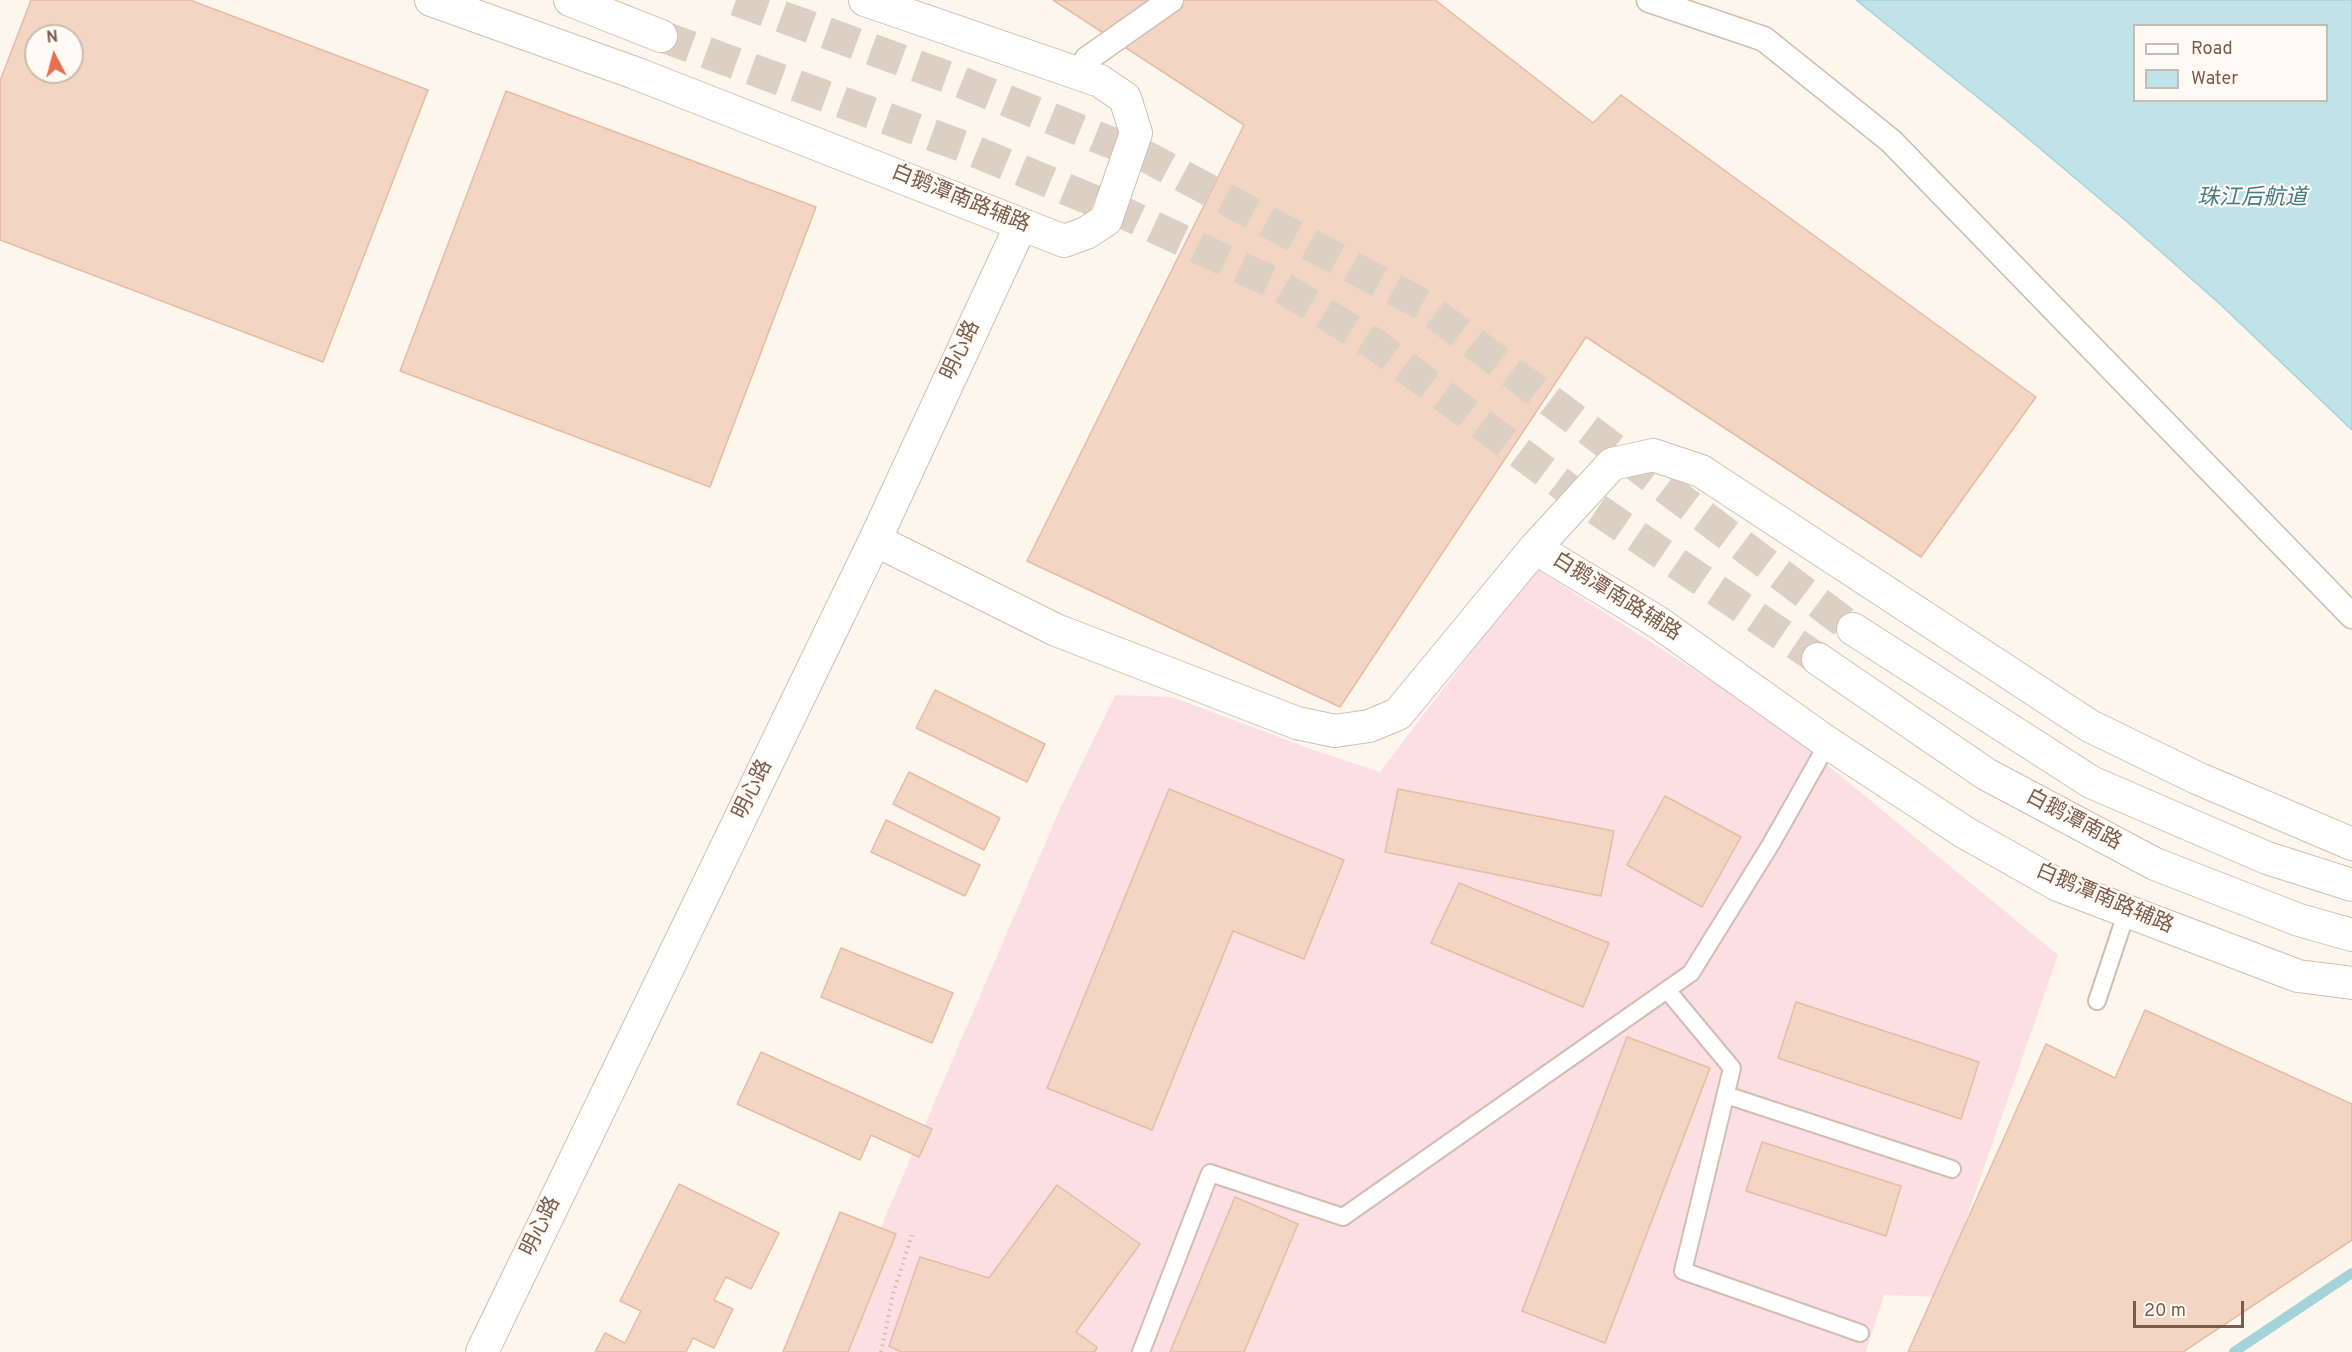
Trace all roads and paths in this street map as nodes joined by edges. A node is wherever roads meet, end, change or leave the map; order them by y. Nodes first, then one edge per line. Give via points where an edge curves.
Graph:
1 (431, 0) edge
2 (570, 0) edge
3 (865, 0) edge
4 (1171, 0) edge
5 (1649, 0) edge
6 (661, 36) tunnel mouth
7 (1087, 59) dead end
8 (1021, 225) junction
9 (874, 540) junction
10 (1535, 548) junction
11 (2352, 616) edge
12 (1853, 629) tunnel mouth
13 (1818, 659) tunnel mouth
14 (1828, 743) junction
15 (2352, 844) edge
16 (2352, 885) edge
17 (2127, 911) junction
18 (2352, 935) edge
19 (2352, 983) edge
20 (1667, 990) junction
21 (2097, 1001) dead end
22 (1726, 1095) junction
23 (1952, 1169) dead end
24 (912, 1235) dead end
25 (1860, 1333) dead end
26 (482, 1352) edge
27 (881, 1352) edge
28 (1141, 1352) edge

1 - 8 street, 白鹅潭南路辅路 via 635,73
2 - 6 street
3 - 8 street, 白鹅潭南路辅路 via 1100,81 1125,99 1136,133 1106,220 1064,241
4 - 7 street
5 - 11 street via 1764,39 1891,141
8 - 9 street, 明心路
9 - 10 street via 1056,630 1297,723 1335,730 1369,726 1398,714
9 - 26 street, 明心路
10 - 14 street, 白鹅潭南路辅路 via 1659,622
10 - 15 street, 白鹅潭南路辅路 via 1612,464 1653,455 1701,471 2090,726 2197,778
12 - 16 street, 白鹅潭南路 via 2091,782 2266,858
13 - 18 street, 白鹅潭南路 via 1986,774 2155,864 2299,920
14 - 17 street, 白鹅潭南路辅路 via 1964,832 2058,885
14 - 20 lane via 1691,973
17 - 19 street, 白鹅潭南路辅路 via 2298,976
17 - 21 lane
20 - 22 lane via 1732,1068
20 - 28 lane via 1343,1217 1210,1173
22 - 23 lane
22 - 25 lane via 1683,1270
24 - 27 path via 893,1294

